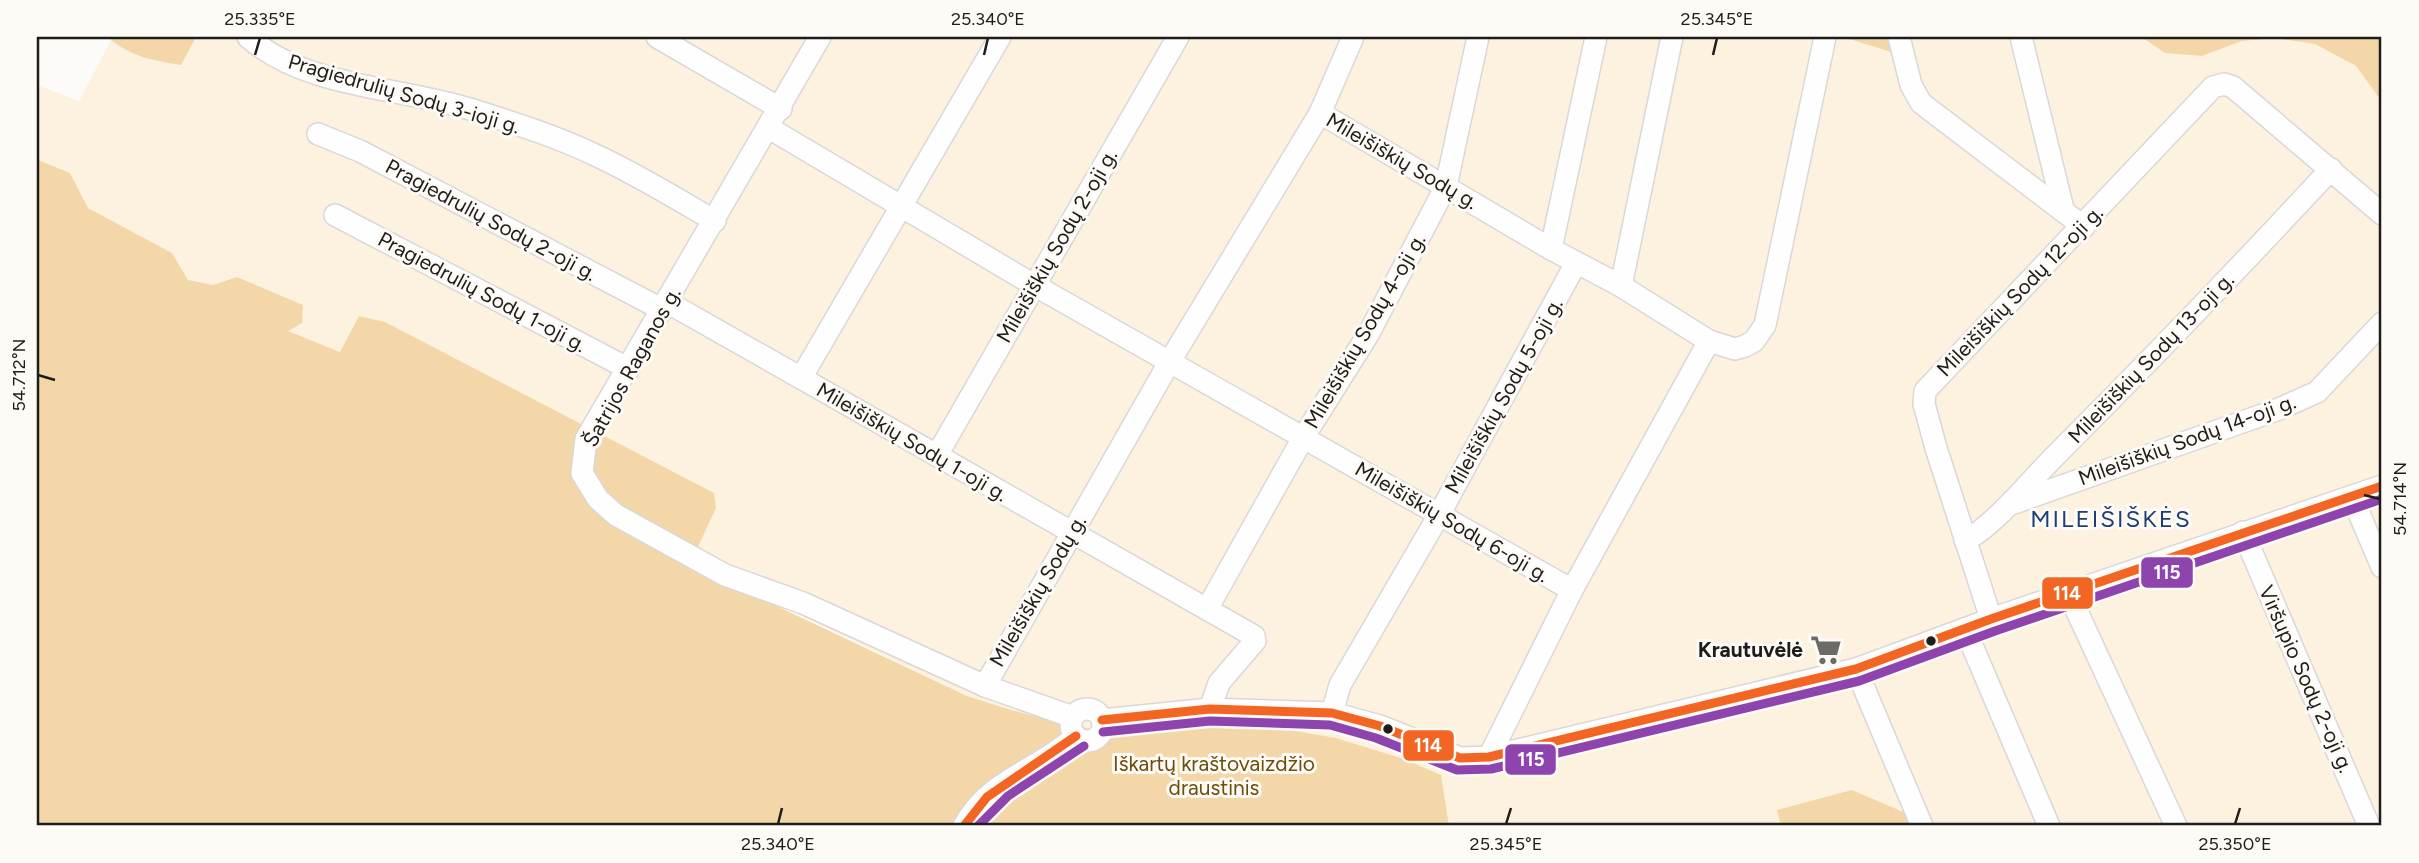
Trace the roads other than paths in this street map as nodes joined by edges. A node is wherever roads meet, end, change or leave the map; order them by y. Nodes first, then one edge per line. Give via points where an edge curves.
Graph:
1 (248, 37) edge
2 (657, 37) edge
3 (821, 37) edge
4 (1000, 37) edge
5 (1178, 37) edge
6 (1353, 37) edge
7 (1478, 37) edge
8 (1596, 37) edge
9 (1672, 37) edge
10 (1825, 37) edge
11 (1899, 37) edge
12 (2021, 37) edge
13 (780, 109) junction
14 (1320, 113) junction
15 (769, 128) junction
16 (318, 135) dead end
17 (2331, 169) junction
18 (1446, 186) junction
19 (900, 206) junction
20 (2063, 209) junction
21 (2382, 214) edge
22 (335, 215) dead end
23 (715, 221) junction
24 (2084, 227) junction
25 (1551, 250) junction
26 (1576, 263) junction
27 (1034, 285) junction
28 (1621, 286) junction
29 (665, 306) junction
30 (2382, 323) edge
31 (1709, 341) junction
32 (1170, 361) junction
33 (629, 369) junction
34 (801, 378) junction
35 (1303, 438) junction
36 (937, 455) junction
37 (2382, 486) edge
38 (2352, 497) junction
39 (2006, 505) junction
40 (1439, 515) junction
41 (2243, 532) junction
42 (1071, 534) junction
43 (1965, 540) junction
44 (2382, 567) edge
45 (1572, 590) junction
46 (2068, 592) junction
47 (1207, 609) junction
48 (1991, 619) junction
49 (1965, 629) junction
50 (1856, 668) junction
51 (985, 686) junction
52 (1210, 709) junction
53 (1332, 713) junction
54 (1074, 727) junction
55 (1489, 757) junction
56 (964, 826) edge
57 (1922, 826) edge
58 (2049, 826) edge
59 (2176, 826) edge
60 (2369, 826) edge

1 - 23 street, Pragiedrulių Sodų 3-ioji g. via 290,64 472,110 594,154
2 - 13 street
3 - 13 street, Šatrijos Raganos g.
4 - 19 street, Mileišiškių Sodų 1-oji g.
5 - 27 street, Mileišiškių Sodų 2-oji g.
6 - 14 street
7 - 18 street, Mileišiškių Sodų 4-oji g.
8 - 25 street
9 - 28 street
10 - 31 street, Mileišiškių Sodų g. via 1765,325 1754,341 1735,349
11 - 20 street via 1911,85 1921,103
12 - 20 street
13 - 15 street, Šatrijos Raganos g.
14 - 18 street, Mileišiškių Sodų g.
14 - 32 street, Mileišiškių Sodų g.
15 - 19 street, Mileišiškių Sodų 6-oji g.
15 - 23 street, Šatrijos Raganos g.
16 - 29 street, Pragiedrulių Sodų 2-oji g. via 360,150
17 - 21 street
17 - 24 street, Mileišiškių Sodų 12-oji g. via 2224,84 2213,88
17 - 39 street, Mileišiškių Sodų 13-oji g. via 2171,340
18 - 25 street, Mileišiškių Sodų g.
18 - 35 street, Mileišiškių Sodų 4-oji g. via 1369,333
19 - 27 street, Mileišiškių Sodų 6-oji g.
19 - 34 street, Mileišiškių Sodų 1-oji g.
20 - 24 street
22 - 33 street, Pragiedrulių Sodų 1-oji g.
23 - 29 street, Šatrijos Raganos g.
24 - 43 street, Mileišiškių Sodų 12-oji g. via 1925,391 1924,404
25 - 26 street, Mileišiškių Sodų g.
26 - 28 street, Mileišiškių Sodų g.
26 - 40 street, Mileišiškių Sodų 5-oji g.
27 - 32 street, Mileišiškių Sodų 6-oji g.
27 - 36 street, Mileišiškių Sodų 2-oji g.
28 - 31 street, Mileišiškių Sodų g.
29 - 33 street, Šatrijos Raganos g.
29 - 34 street, Pragiedrulių Sodų 2-oji g.
30 - 39 street, Mileišiškių Sodų 14-oji g. via 2317,392 2279,410
31 - 45 street
32 - 35 street, Mileišiškių Sodų 6-oji g.
32 - 42 street, Mileišiškių Sodų g.
33 - 51 street, Šatrijos Raganos g. via 586,439 582,473 598,499 616,515 725,575 803,603
34 - 36 street, Mileišiškių Sodų 1-oji g.
35 - 40 street, Mileišiškių Sodų 6-oji g.
35 - 47 street, Mileišiškių Sodų 4-oji g.
36 - 42 street, Mileišiškių Sodų 1-oji g.
37 - 38 street
38 - 41 street
38 - 44 street
39 - 43 street, Mileišiškių Sodų 13-oji g.
40 - 45 street, Mileišiškių Sodų 6-oji g.
40 - 53 street, Mileišiškių Sodų 5-oji g. via 1340,685
41 - 46 street
41 - 60 street, Viršupio Sodų 2-oji g.
42 - 47 street, Mileišiškių Sodų 1-oji g.
42 - 51 street, Mileišiškių Sodų g.
43 - 48 street, Mileišiškių Sodų 12-oji g.
45 - 55 street, Mileišiškių Sodų 6-oji g.
46 - 48 street
46 - 59 street
47 - 52 street, Mileišiškių Sodų 1-oji g. via 1254,636 1255,641 1219,683
48 - 49 street
49 - 50 street
49 - 58 street
50 - 55 street
50 - 57 street
51 - 54 street, Šatrijos Raganos g.
52 - 53 street
52 - 54 street via 1102,720 1102,730 1085,741
53 - 55 street via 1380,726 1443,754
54 - 56 street via 1057,754 990,791

